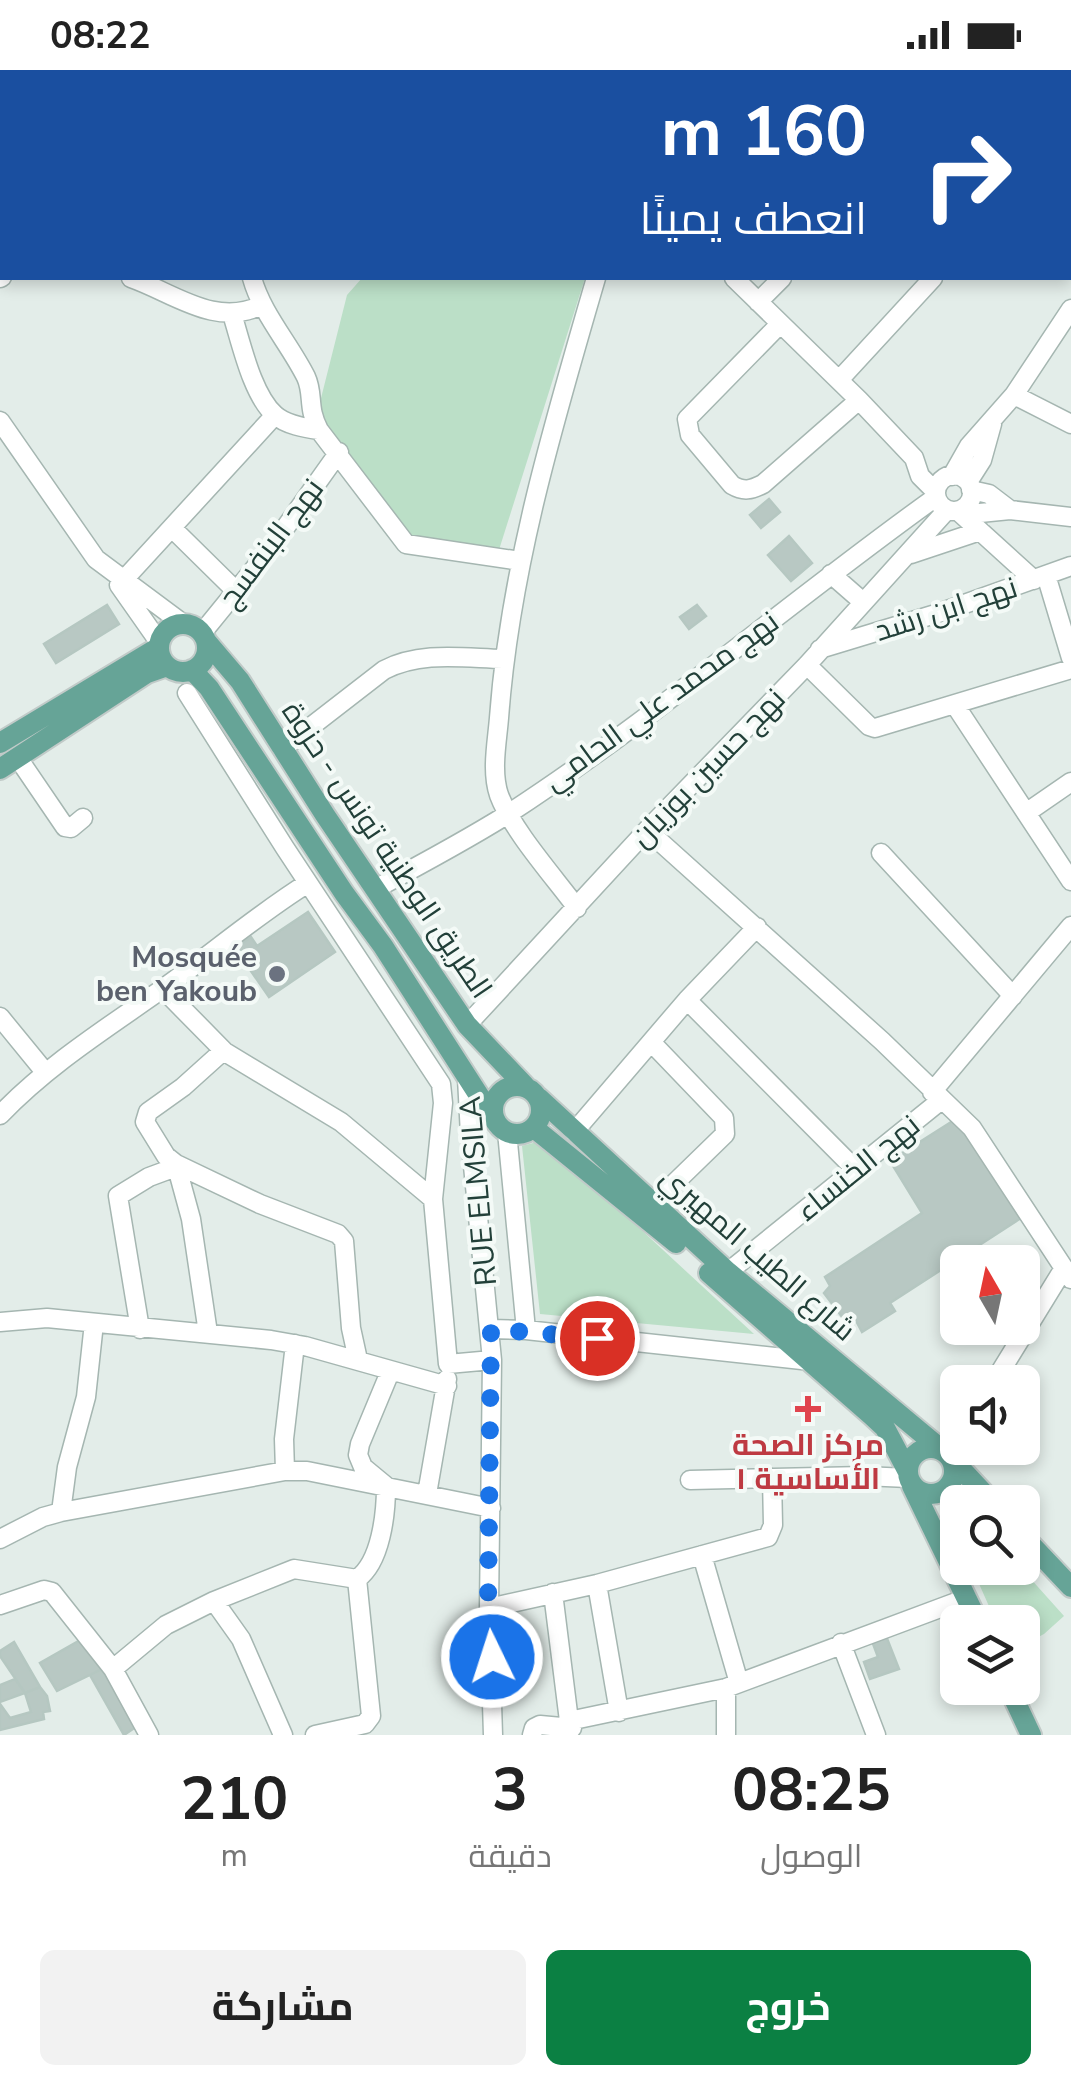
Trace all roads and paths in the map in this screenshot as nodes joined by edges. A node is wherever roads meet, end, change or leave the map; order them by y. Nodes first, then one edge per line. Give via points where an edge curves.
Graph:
1 (135, 280) edge
2 (253, 280) edge
3 (595, 280) edge
4 (736, 280) edge
5 (780, 280) edge
6 (931, 280) edge
7 (758, 302) junction
8 (262, 305) junction
9 (1071, 309) edge
10 (232, 314) junction
11 (780, 324) junction
12 (840, 379) junction
13 (1014, 396) junction
14 (859, 400) junction
15 (275, 415) junction
16 (0, 421) edge
17 (1071, 424) edge
18 (320, 430) junction
19 (339, 452) junction
20 (952, 494) junction
21 (1071, 516) edge
22 (173, 530) junction
23 (980, 531) junction
24 (906, 556) junction
25 (520, 561) junction
26 (1071, 566) edge
27 (831, 574) junction
28 (1040, 578) junction
29 (117, 580) junction
30 (237, 592) junction
31 (863, 602) junction
32 (182, 624) junction
33 (204, 637) junction
34 (820, 649) junction
35 (162, 652) junction
36 (1071, 658) edge
37 (503, 659) junction
38 (807, 665) junction
39 (1071, 669) edge
40 (192, 670) junction
41 (187, 692) dead end
42 (955, 704) junction
43 (0, 743) edge
44 (282, 749) junction
45 (9, 764) edge
46 (1071, 782) edge
47 (1026, 813) junction
48 (508, 814) junction
49 (83, 818) dead end
50 (648, 830) junction
51 (881, 853) dead end
52 (1071, 881) edge
53 (308, 882) junction
54 (375, 889) junction
55 (577, 908) junction
56 (1071, 926) edge
57 (758, 928) junction
58 (1064, 948) edge
59 (162, 989) junction
60 (1012, 996) junction
61 (688, 1000) junction
62 (0, 1017) edge
63 (467, 1025) junction
64 (652, 1042) junction
65 (223, 1050) junction
66 (45, 1072) junction
67 (468, 1078) junction
68 (532, 1092) junction
69 (936, 1096) junction
70 (0, 1115) edge
71 (501, 1127) junction
72 (534, 1128) junction
73 (574, 1132) junction
74 (176, 1166) junction
75 (856, 1170) junction
76 (433, 1199) junction
77 (653, 1204) junction
78 (728, 1272) junction
79 (1068, 1273) edge
80 (0, 1322) edge
81 (94, 1323) junction
82 (140, 1329) junction
83 (491, 1329) junction
84 (526, 1330) junction
85 (208, 1333) junction
86 (295, 1344) junction
87 (358, 1360) junction
88 (492, 1360) junction
89 (811, 1361) junction
90 (448, 1364) junction
91 (1006, 1365) edge
92 (390, 1372) junction
93 (446, 1386) junction
94 (940, 1444) edge
95 (940, 1450) edge
96 (952, 1465) edge
97 (961, 1465) edge
98 (285, 1471) junction
99 (772, 1478) junction
100 (909, 1478) junction
101 (690, 1480) dead end
102 (978, 1485) edge
103 (386, 1486) junction
104 (427, 1494) junction
105 (490, 1508) junction
106 (61, 1512) junction
107 (0, 1539) edge
108 (939, 1541) joint
109 (1040, 1554) edge
110 (702, 1556) junction
111 (357, 1579) junction
112 (597, 1584) junction
113 (1071, 1587) edge
114 (553, 1594) junction
115 (967, 1598) junction
116 (214, 1600) junction
117 (0, 1605) edge
118 (970, 1605) edge
119 (488, 1608) junction
120 (841, 1643) junction
121 (113, 1669) junction
122 (732, 1686) junction
123 (1017, 1705) edge
124 (619, 1712) junction
125 (571, 1728) edge
126 (148, 1735) edge
127 (282, 1735) edge
128 (314, 1735) edge
129 (493, 1735) edge
130 (532, 1735) edge
131 (726, 1735) edge
132 (876, 1735) edge
133 (1031, 1735) edge

1 - 10 street
2 - 8 street
3 - 25 street
4 - 7 street
5 - 7 street
6 - 12 street
7 - 11 street
8 - 10 street
8 - 18 street via 306,378 310,413
9 - 13 street
10 - 15 street via 249,369
11 - 12 street
11 - 14 street via 687,419 690,435 732,485 752,490 763,484
12 - 14 street
13 - 17 street
13 - 20 street via 969,446
14 - 20 street via 914,458 934,468
15 - 18 street
15 - 22 street
16 - 29 street
18 - 19 street
19 - 25 street via 406,544
19 - 30 street, نهج البنفسج
20 - 21 street via 980,513
20 - 23 street
20 - 24 street, نهج حسين بوزيان
20 - 27 street, نهج محمد علي الحامي
22 - 29 street
22 - 30 street
23 - 24 street
23 - 28 street
24 - 31 street, نهج حسين بوزيان
25 - 37 street
26 - 28 street, نهج ابن رشد
27 - 31 street
27 - 48 street, نهج محمد علي الحامي
28 - 34 street, نهج ابن رشد
28 - 36 street
29 - 32 street
29 - 35 street
30 - 33 street, نهج البنفسج
31 - 34 street, نهج حسين بوزيان
32 - 33 main road
32 - 35 main road via 170,628
33 - 40 main road via 206,656
33 - 44 main road, الطريق الوطنية تونس - حزوة
34 - 38 street, نهج حسين بوزيان
35 - 40 main road via 176,671
35 - 43 main road
35 - 45 main road via 147,673
37 - 44 street via 401,662
37 - 48 street via 496,781
38 - 42 street via 875,728
38 - 50 street, نهج حسين بوزيان
39 - 42 street
40 - 67 main road, الطريق الوطنية تونس - حزوة
41 - 53 street
42 - 47 street
44 - 54 main road, الطريق الوطنية تونس - حزوة
45 - 49 street via 65,826
46 - 47 street
47 - 52 street
48 - 54 street, نهج محمد علي الحامي
48 - 55 street
50 - 55 street, نهج حسين بوزيان
50 - 57 street
51 - 60 street
53 - 59 street
53 - 76 street via 441,1084
54 - 63 main road, الطريق الوطنية تونس - حزوة
55 - 63 street, نهج حسين بوزيان
56 - 58 street, نهج الخنساء
57 - 61 street
57 - 69 street
58 - 60 street, نهج الخنساء
59 - 65 street
59 - 66 street
60 - 69 street, نهج الخنساء
61 - 64 street
61 - 75 street
62 - 66 street
63 - 68 main road, الطريق الوطنية تونس - حزوة
64 - 73 street
64 - 77 street via 727,1125
65 - 74 street via 145,1117
65 - 76 street via 341,1122
66 - 70 street
67 - 71 main road, الطريق الوطنية تونس - حزوة
67 - 83 street, RUE ELMSILA
68 - 71 main road via 510,1086 498,1094 493,1108
68 - 72 main road via 542,1114
68 - 73 main road, شارع الطيب المهيري
69 - 75 street, نهج الخنساء
69 - 79 street via 984,1144
71 - 72 main road via 518,1134
71 - 84 street
72 - 89 main road, شارع الطيب المهيري
73 - 77 main road, شارع الطيب المهيري
74 - 82 street via 118,1196
74 - 85 street
74 - 87 street via 338,1234
75 - 78 street, نهج الخنساء
76 - 90 street
77 - 78 main road, شارع الطيب المهيري
78 - 94 main road, شارع الطيب المهيري
79 - 91 street
80 - 81 street
81 - 82 street
81 - 106 street
82 - 85 street
83 - 84 street, RUE ELMSILA
83 - 88 street
84 - 89 street, RUE ELMSILA
85 - 86 street
86 - 87 street
86 - 98 street
87 - 92 street
88 - 90 street
88 - 105 street
89 - 100 main road, شارع الطيب المهيري via 885,1428
90 - 93 street
92 - 93 street
92 - 103 street via 358,1455 362,1467
93 - 104 street
95 - 100 main road via 913,1456
96 - 100 main road via 947,1488 933,1494 918,1491
97 - 102 main road, شارع الطيب المهيري
98 - 103 street
98 - 106 street
99 - 100 street
99 - 101 street
99 - 110 street via 771,1534
100 - 108 main road, شارع الطيب المهيري
103 - 104 street
103 - 111 street via 373,1559
104 - 105 street
105 - 119 street
106 - 107 street
108 - 115 main road, شارع الطيب المهيري
109 - 113 main road
110 - 112 street
110 - 122 street
111 - 116 street via 294,1569
111 - 128 street via 371,1716 365,1724
112 - 114 street
112 - 124 street
114 - 119 street
114 - 125 street
115 - 118 main road, شارع الطيب المهيري
115 - 120 street
116 - 121 street via 166,1625
116 - 127 street via 241,1639
117 - 121 street via 52,1592
119 - 129 street
120 - 122 street
120 - 132 street
121 - 126 street
122 - 124 street
122 - 131 street
123 - 133 main road
124 - 125 street
125 - 130 street via 540,1725

